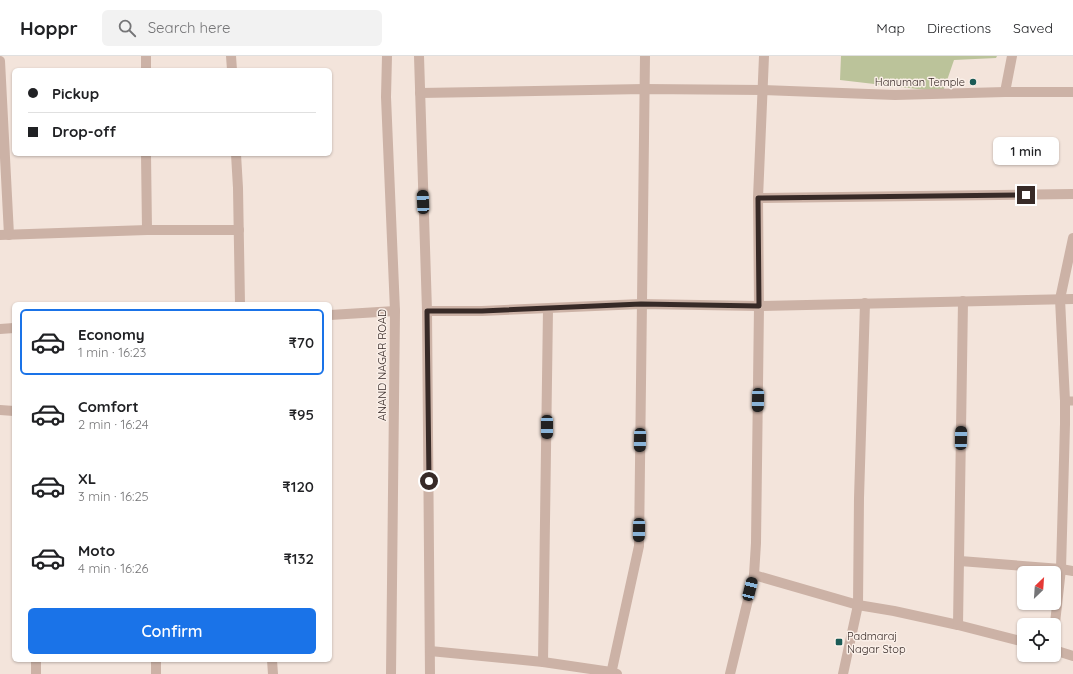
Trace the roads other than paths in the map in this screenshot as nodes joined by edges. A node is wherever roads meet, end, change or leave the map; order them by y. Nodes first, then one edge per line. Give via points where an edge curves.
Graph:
1 (146, 56) edge
2 (231, 56) edge
3 (387, 56) edge
4 (419, 56) edge
5 (645, 56) edge
6 (764, 56) edge
7 (1012, 56) edge
8 (0, 60) edge
9 (146, 68) edge
10 (232, 68) edge
11 (644, 89) junction
12 (763, 90) junction
13 (1005, 92) junction
14 (1073, 92) edge
15 (420, 94) junction
16 (146, 156) edge
17 (236, 156) edge
18 (1073, 194) edge
19 (758, 198) junction
20 (147, 230) junction
21 (239, 230) junction
22 (4, 235) edge
23 (1073, 238) edge
24 (1060, 299) junction
25 (1073, 299) edge
26 (963, 301) junction
27 (240, 302) edge
28 (864, 303) junction
29 (641, 304) junction
30 (759, 306) junction
31 (548, 308) junction
32 (395, 311) junction
33 (427, 311) junction
34 (332, 315) edge
35 (12, 328) edge
36 (0, 329) edge
37 (1069, 401) edge
38 (0, 410) edge
39 (12, 410) edge
40 (960, 561) junction
41 (1023, 566) edge
42 (1061, 569) joint
43 (1073, 571) edge
44 (754, 575) junction
45 (858, 604) junction
46 (958, 625) junction
47 (1017, 640) edge
48 (430, 651) junction
49 (1061, 652) edge
50 (1073, 656) edge
51 (36, 662) edge
52 (156, 662) edge
53 (272, 662) edge
54 (543, 662) junction
55 (613, 673) edge
56 (36, 674) edge
57 (156, 674) edge
58 (273, 674) edge
59 (392, 674) edge
60 (430, 674) edge
61 (730, 674) edge
62 (843, 674) edge

1 - 9 street
2 - 10 street
3 - 32 street, ANAND NAGAR ROAD via 386,97
4 - 15 street
5 - 11 street
6 - 12 street
7 - 13 street
8 - 22 street
11 - 12 street
11 - 15 street
11 - 29 street
12 - 13 street via 895,95
12 - 19 street
13 - 14 street
15 - 33 street
16 - 20 street
17 - 21 street
18 - 19 street
19 - 30 street
20 - 21 street
20 - 22 street
21 - 27 street
23 - 24 street
24 - 25 street
24 - 26 street
24 - 37 street
26 - 28 street
26 - 40 street
28 - 30 street
28 - 45 street
29 - 30 street
29 - 31 street
29 - 55 street via 639,546
30 - 44 street
31 - 33 street
31 - 54 street
32 - 34 street
32 - 59 street, ANAND NAGAR ROAD
33 - 48 street
35 - 36 street
37 - 42 street
38 - 39 street
40 - 41 street
40 - 46 street
42 - 43 street
44 - 45 street
44 - 61 street
45 - 46 street
45 - 62 street
46 - 47 street
48 - 54 street
48 - 60 street
49 - 50 street
51 - 56 street
52 - 57 street
53 - 58 street
54 - 55 street

